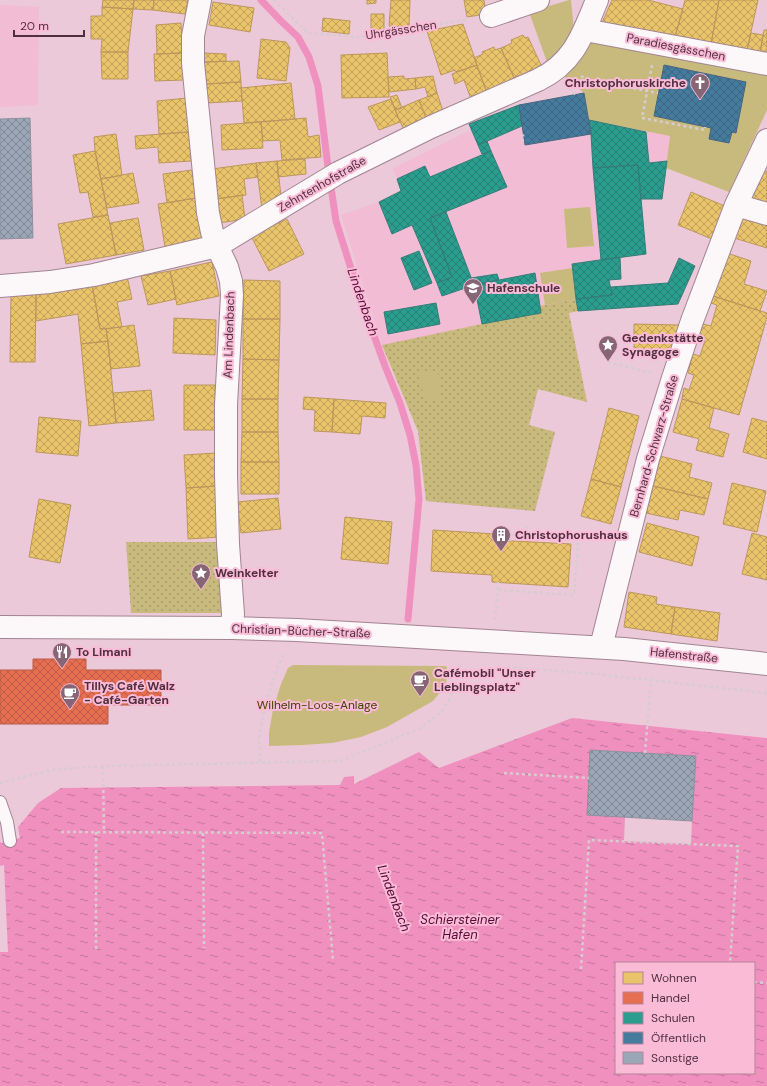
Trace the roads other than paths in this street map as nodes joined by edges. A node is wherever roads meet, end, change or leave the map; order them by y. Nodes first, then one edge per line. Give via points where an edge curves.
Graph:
1 (200, 0) edge
2 (538, 0) edge
3 (598, 0) edge
4 (491, 16) road end
5 (585, 30) junction
6 (767, 64) edge
7 (767, 140) edge
8 (736, 205) junction
9 (767, 214) edge
10 (217, 246) junction
11 (0, 286) edge
12 (232, 621) junction
13 (0, 627) edge
14 (601, 647) junction
15 (767, 664) edge
16 (0, 802) edge
17 (10, 841) dead end

1 - 10 street, Am Lindenbach via 193,36 193,63 208,213
2 - 4 street
3 - 5 street, Zehntenhofstraße
5 - 6 street, Paradiesgässchen
5 - 10 street, Zehntenhofstraße via 566,60 546,76 431,127 329,179
7 - 8 street, Bernhard-Schwarz-Straße
8 - 9 street
8 - 14 street, Bernhard-Schwarz-Straße via 692,320 648,459
10 - 11 street, Zehntenhofstraße via 94,275
10 - 12 street, Am Lindenbach via 227,267 232,295 226,405
12 - 13 street, Christian-Bücher-Straße
12 - 14 street, Christian-Bücher-Straße via 297,630
14 - 15 street, Hafenstraße
16 - 17 lane

